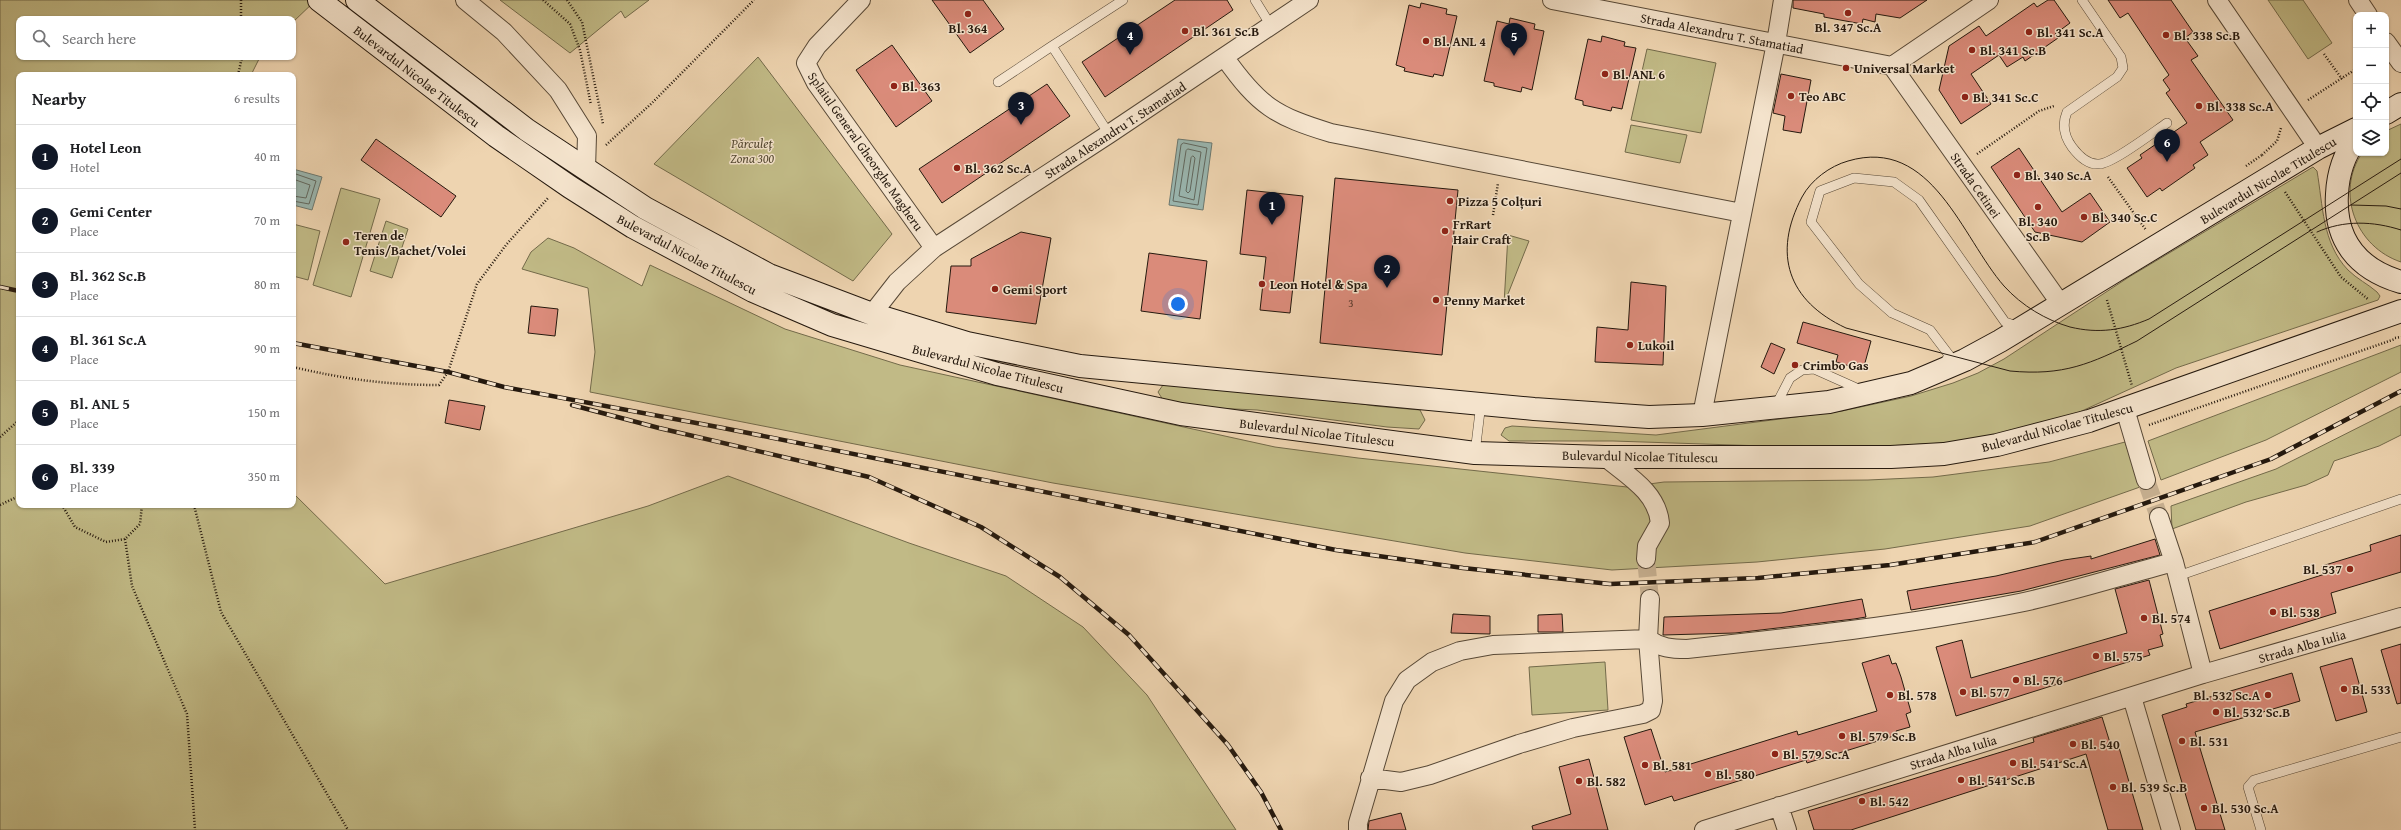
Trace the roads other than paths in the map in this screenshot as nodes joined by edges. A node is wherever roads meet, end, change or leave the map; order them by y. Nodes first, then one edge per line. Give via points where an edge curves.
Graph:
1 (356, 0) edge
2 (465, 0) edge
3 (861, 0) edge
4 (1123, 0) edge
5 (1255, 0) edge
6 (1309, 0) edge
7 (1552, 0) edge
8 (1782, 0) edge
9 (1989, 0) edge
10 (2082, 0) edge
11 (2217, 0) edge
12 (2358, 0) edge
13 (327, 7) edge
14 (2366, 12) edge
15 (1271, 26) junction
16 (1776, 43) junction
17 (1052, 46) junction
18 (2389, 46) edge
19 (1225, 58) junction
20 (2401, 63) edge
21 (1892, 66) junction
22 (998, 82) dead end
23 (2168, 123) dead end
24 (2353, 130) edge
25 (1109, 134) junction
26 (2353, 145) edge
27 (2318, 148) junction
28 (586, 169) junction
29 (2337, 195) junction
30 (1742, 214) junction
31 (934, 248) junction
32 (2401, 282) edge
33 (2060, 303) junction
34 (2401, 311) edge
35 (872, 314) junction
36 (2021, 328) junction
37 (1940, 372) junction
38 (1872, 394) junction
39 (1481, 403) junction
40 (2132, 407) junction
41 (1774, 409) junction
42 (1702, 415) junction
43 (1475, 453) junction
44 (1605, 457) junction
45 (2146, 480) tunnel mouth
46 (2401, 499) edge
47 (2159, 517) tunnel mouth
48 (1646, 559) tunnel mouth
49 (2176, 569) junction
50 (1650, 599) tunnel mouth
51 (2401, 617) edge
52 (1648, 639) junction
53 (2203, 674) junction
54 (2132, 697) junction
55 (2401, 737) edge
56 (1370, 778) junction
57 (1779, 806) junction
58 (1358, 830) edge
59 (1704, 830) edge
60 (1787, 830) edge
61 (2171, 830) edge
62 (2261, 830) edge

1 - 28 main road, Bulevardul Nicolae Titulescu via 520,125
2 - 28 street via 504,32 558,90 587,136
3 - 31 street, Splaiul General Gheorghe Magheru via 817,46 806,63 816,83
4 - 17 lane
5 - 15 lane
6 - 15 street, Strada Alexandru T. Stamatiad
7 - 16 street, Strada Alexandru T. Stamatiad
8 - 16 street
9 - 21 street
10 - 23 lane via 2121,57 2124,68 2118,77 2067,112 2064,130 2071,146 2085,161 2099,164 2110,160
11 - 27 street
12 - 14 street
13 - 43 main road, Bulevardul Nicolae Titulescu via 496,136 633,227 753,291 832,326 997,374 1181,414
15 - 19 street, Strada Alexandru T. Stamatiad
16 - 21 street, Strada Alexandru T. Stamatiad
16 - 30 street
17 - 22 lane
17 - 25 lane
18 - 20 street
19 - 25 street, Strada Alexandru T. Stamatiad
19 - 30 street via 1257,99 1298,123 1331,133
21 - 33 street, Strada Cetinei
24 - 27 main road, Bulevardul Nicolae Titulescu
25 - 31 street, Strada Alexandru T. Stamatiad
26 - 29 main road via 2342,165
27 - 29 main road
27 - 33 main road, Bulevardul Nicolae Titulescu
28 - 35 main road, Bulevardul Nicolae Titulescu via 645,208 762,272
29 - 32 main road via 2338,225 2350,249 2372,270
30 - 42 street
31 - 35 street, Strada Alexandru T. Stamatiad via 897,282
33 - 36 main road, Bulevardul Nicolae Titulescu
34 - 40 main road, Bulevardul Nicolae Titulescu
35 - 39 main road, Bulevardul Nicolae Titulescu via 967,343 1080,366
36 - 37 main road, Bulevardul Nicolae Titulescu
36 - 37 lane via 2005,322 1919,200 1894,182 1854,178 1820,190 1811,222 1859,284 1892,313 1930,330 1949,355
37 - 38 main road, Bulevardul Nicolae Titulescu
38 - 41 main road, Bulevardul Nicolae Titulescu
38 - 41 lane via 1814,369 1802,370 1790,378
39 - 42 main road, Bulevardul Nicolae Titulescu via 1649,417
39 - 43 lane
40 - 44 main road, Bulevardul Nicolae Titulescu via 2058,430 1997,445 1944,454 1891,457
40 - 45 street
41 - 42 main road, Bulevardul Nicolae Titulescu
43 - 44 main road, Bulevardul Nicolae Titulescu
44 - 48 street via 1645,490 1655,503 1660,524 1647,546
46 - 49 lane
47 - 49 street
49 - 52 street via 2021,603 1924,621 1827,634 1687,649 1669,649
49 - 53 street
50 - 52 street
51 - 53 street, Strada Alba Iulia
52 - 56 street via 1493,645 1460,651 1432,662 1407,680 1394,700
52 - 56 street via 1653,701 1651,710 1643,714 1573,728 1401,782
53 - 54 street, Strada Alba Iulia
54 - 57 street, Strada Alba Iulia
54 - 61 street
55 - 62 lane via 2254,780 2248,788
56 - 58 street
57 - 59 street, Strada Alba Iulia
57 - 60 street

